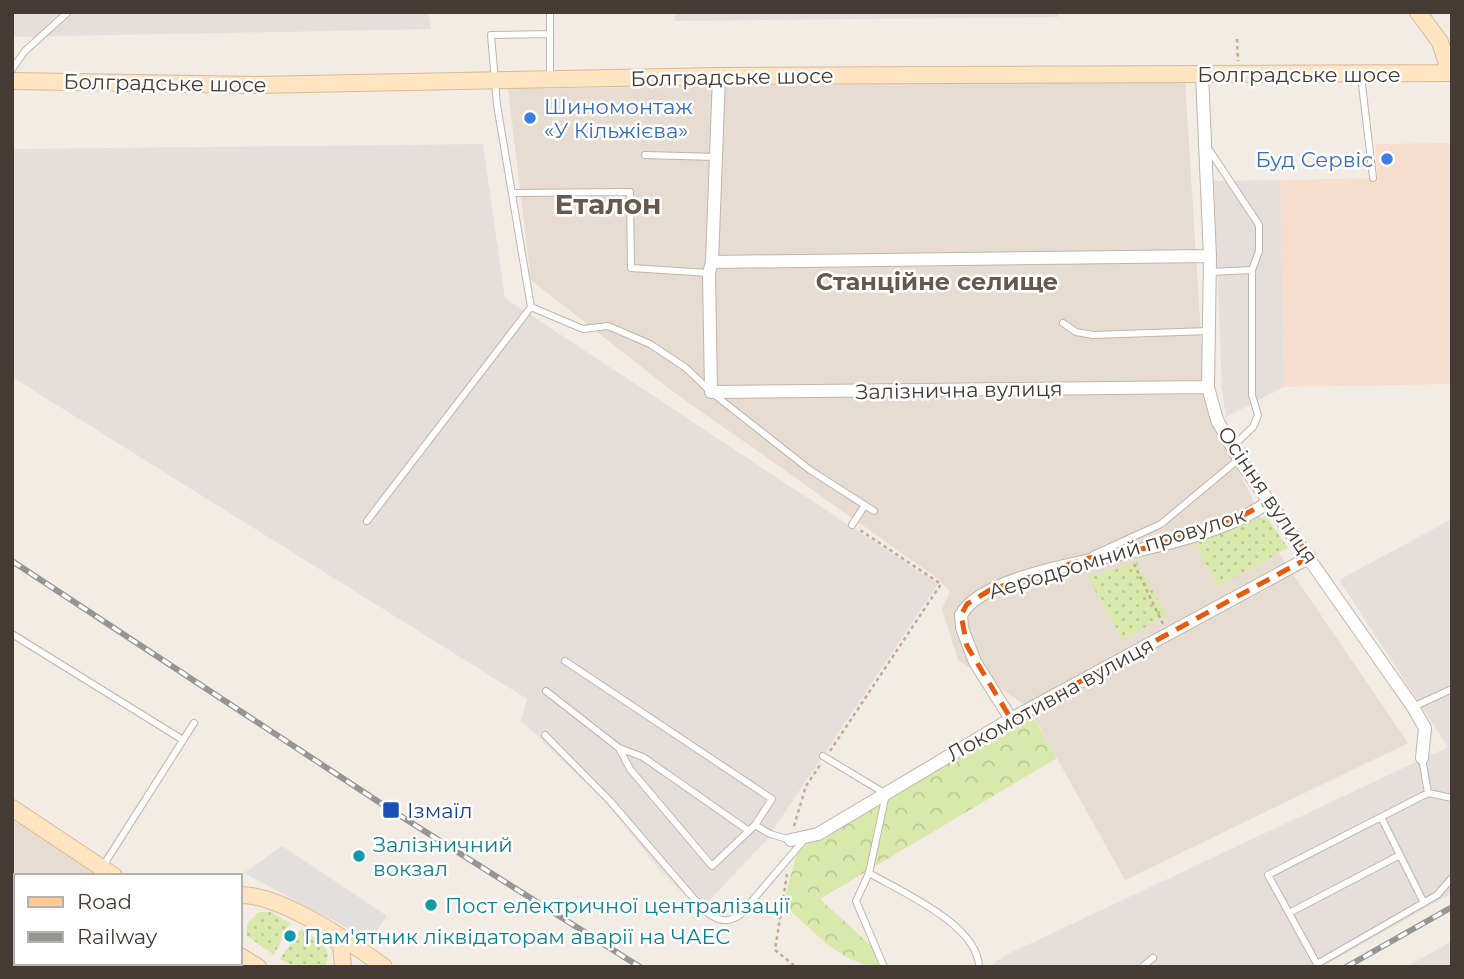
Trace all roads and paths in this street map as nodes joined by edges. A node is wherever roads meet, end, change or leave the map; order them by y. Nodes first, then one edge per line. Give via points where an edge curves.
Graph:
1 (68, 12) edge
2 (550, 12) edge
3 (1419, 12) edge
4 (550, 34) junction
5 (1237, 39) dead end
6 (1238, 67) dead end
7 (12, 69) edge
8 (1451, 73) edge
9 (1361, 74) junction
10 (1202, 75) junction
11 (719, 76) junction
12 (550, 80) junction
13 (12, 81) edge
14 (494, 82) junction
15 (1205, 151) junction
16 (645, 155) dead end
17 (716, 157) junction
18 (1373, 178) dead end
19 (512, 193) junction
20 (1210, 256) junction
21 (711, 267) junction
22 (1252, 270) junction
23 (1210, 272) junction
24 (531, 307) junction
25 (1063, 323) dead end
26 (1211, 331) junction
27 (1208, 387) junction
28 (711, 392) junction
29 (1232, 447) junction
30 (1240, 459) junction
31 (1270, 501) junction
32 (865, 505) junction
33 (874, 511) dead end
34 (367, 521) dead end
35 (852, 525) joint
36 (1128, 552) junction
37 (1310, 557) junction
38 (1089, 558) junction
39 (1168, 633) junction
40 (12, 634) edge
41 (565, 661) dead end
42 (1452, 689) edge
43 (546, 691) dead end
44 (1413, 707) junction
45 (1011, 719) junction
46 (194, 723) dead end
47 (545, 736) dead end
48 (183, 740) junction
49 (619, 748) junction
50 (824, 757) junction
51 (1422, 758) joint
52 (1428, 793) junction
53 (886, 794) junction
54 (1452, 798) edge
55 (12, 808) edge
56 (1381, 817) junction
57 (755, 825) junction
58 (750, 831) junction
59 (806, 838) junction
60 (791, 840) junction
61 (1400, 855) junction
62 (789, 859) junction
63 (108, 872) edge
64 (869, 873) junction
65 (1452, 878) edge
66 (242, 895) edge
67 (268, 898) junction
68 (1424, 903) junction
69 (242, 907) edge
70 (1289, 913) junction
71 (329, 932) junction
72 (1153, 958) dead end
73 (343, 967) edge
74 (384, 967) edge
75 (796, 967) edge
76 (884, 967) edge
77 (979, 967) edge
78 (1142, 967) edge

1 - 7 lane
2 - 4 lane
3 - 8 main road via 1440,42
4 - 12 lane
4 - 14 lane via 491,34
5 - 6 path
8 - 9 main road, Болградське шосе
9 - 10 main road, Болградське шосе
9 - 18 lane
10 - 11 main road, Болградське шосе
10 - 15 street, Осіння вулиця
11 - 12 main road, Болградське шосе
11 - 17 street
12 - 14 main road, Болградське шосе
13 - 14 main road, Болградське шосе
14 - 19 lane
15 - 20 street, Осіння вулиця
15 - 22 lane via 1210,151 1259,225 1259,251
16 - 17 lane
17 - 21 street
19 - 21 lane via 630,192 631,268
19 - 24 lane
20 - 21 street
20 - 23 street, Осіння вулиця
21 - 28 street
22 - 23 lane
22 - 29 lane via 1252,395 1258,415 1253,427
23 - 26 street, Осіння вулиця
24 - 28 lane via 583,330 608,326 650,344
24 - 34 lane
25 - 26 lane via 1076,332 1093,335
26 - 27 street, Осіння вулиця
27 - 28 street, Залізнична вулиця
27 - 29 street, Осіння вулиця via 1217,420
28 - 32 lane via 810,470
29 - 30 street, Осіння вулиця
30 - 31 street, Осіння вулиця
30 - 38 lane via 1161,524
31 - 36 street, Аеродромний провулок via 1233,521
31 - 37 street, Осіння вулиця
32 - 33 lane
32 - 35 lane
35 - 50 path via 941,584
36 - 38 street, Аеродромний провулок
36 - 39 path
37 - 39 street, Локомотивна вулиця
37 - 44 street, Осіння вулиця
38 - 45 street, Аеродромний провулок via 990,590 967,604 961,615 975,662
39 - 45 street, Локомотивна вулиця
40 - 48 lane
41 - 57 lane via 772,799
42 - 44 lane
43 - 49 lane
44 - 51 street, Осіння вулиця via 1425,729
45 - 53 street, Локомотивна вулиця
46 - 48 lane
47 - 62 lane via 610,801 702,908 719,920 740,915
48 - 63 lane
49 - 58 lane via 643,757
49 - 58 lane via 630,769 712,866
50 - 53 lane
50 - 60 path via 806,786
51 - 52 lane
52 - 54 lane
52 - 56 lane
53 - 59 street, Локомотивна вулиця
53 - 64 lane
55 - 63 main road
56 - 61 lane
56 - 70 lane via 1268,875
57 - 58 lane
57 - 60 lane
59 - 60 street, Локомотивна вулиця
59 - 62 lane
61 - 68 lane
61 - 70 lane
62 - 75 path via 775,950
64 - 76 lane via 856,901
64 - 77 lane via 960,928 979,955
65 - 68 lane
66 - 67 main road
67 - 69 main road
67 - 71 main road
68 - 70 lane via 1317,964
71 - 73 main road via 341,946
71 - 74 main road
72 - 78 lane

